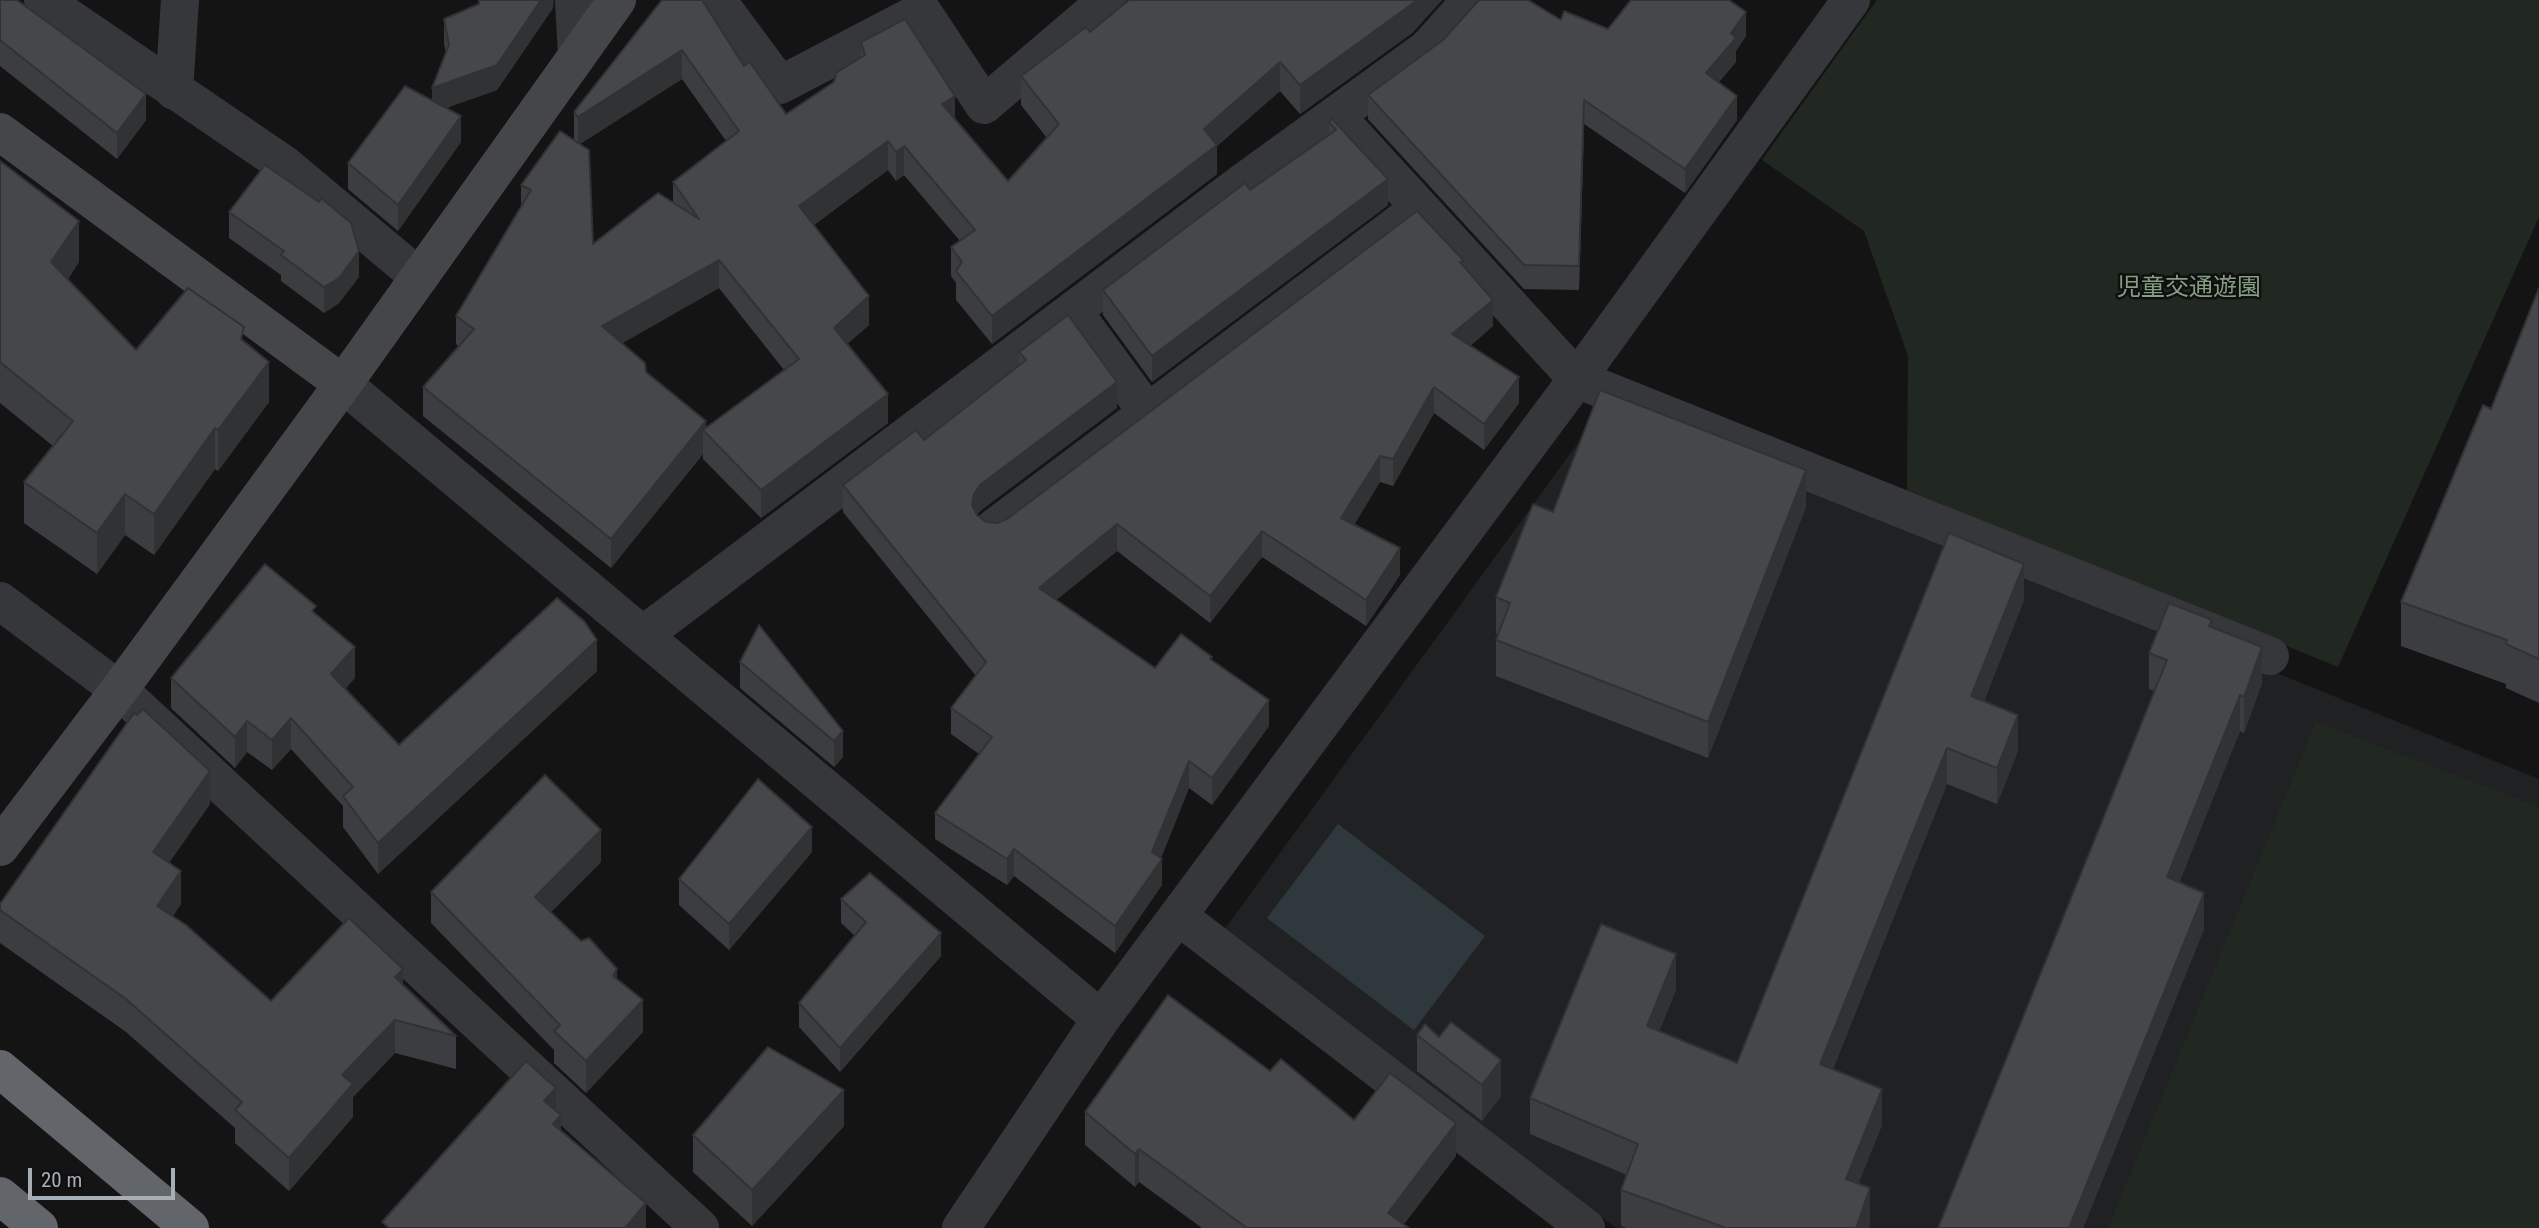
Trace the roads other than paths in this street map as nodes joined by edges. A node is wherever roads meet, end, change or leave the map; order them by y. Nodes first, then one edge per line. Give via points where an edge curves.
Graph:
1 (43, 0) edge
2 (180, 0) edge
3 (574, 0) edge
4 (617, 0) edge
5 (716, 0) edge
6 (1107, 0) edge
7 (1471, 0) edge
8 (1851, 0) edge
9 (577, 56) junction
10 (174, 90) junction
11 (1336, 116) junction
12 (0, 132) edge
13 (1420, 208) junction
14 (419, 277) junction
15 (1073, 311) junction
16 (1577, 379) junction
17 (343, 384) junction
18 (1147, 412) junction
19 (994, 528) edge
20 (0, 601) edge
21 (643, 635) junction
22 (2270, 656) dead end
23 (119, 690) junction
24 (0, 848) edge
25 (1178, 916) junction
26 (1101, 1019) junction
27 (0, 1069) edge
28 (0, 1196) edge
29 (39, 1228) edge
30 (190, 1228) edge
31 (700, 1228) edge
32 (961, 1228) edge
33 (1586, 1228) edge

1 - 10 street
2 - 10 street
3 - 9 street
4 - 9 street
5 - 6 street via 780,85 922,11 984,105
7 - 11 street via 1427,49
8 - 16 street
9 - 14 street
10 - 14 street via 285,164
11 - 13 street
11 - 15 street
12 - 17 street
13 - 16 street
13 - 18 street
14 - 17 street
15 - 18 street
15 - 21 street
16 - 22 street
16 - 25 street
17 - 21 street
17 - 23 street
18 - 19 street
20 - 23 street
21 - 26 street
23 - 24 street
23 - 31 street
25 - 26 street
25 - 33 street
26 - 32 street
27 - 30 highway
28 - 29 highway

